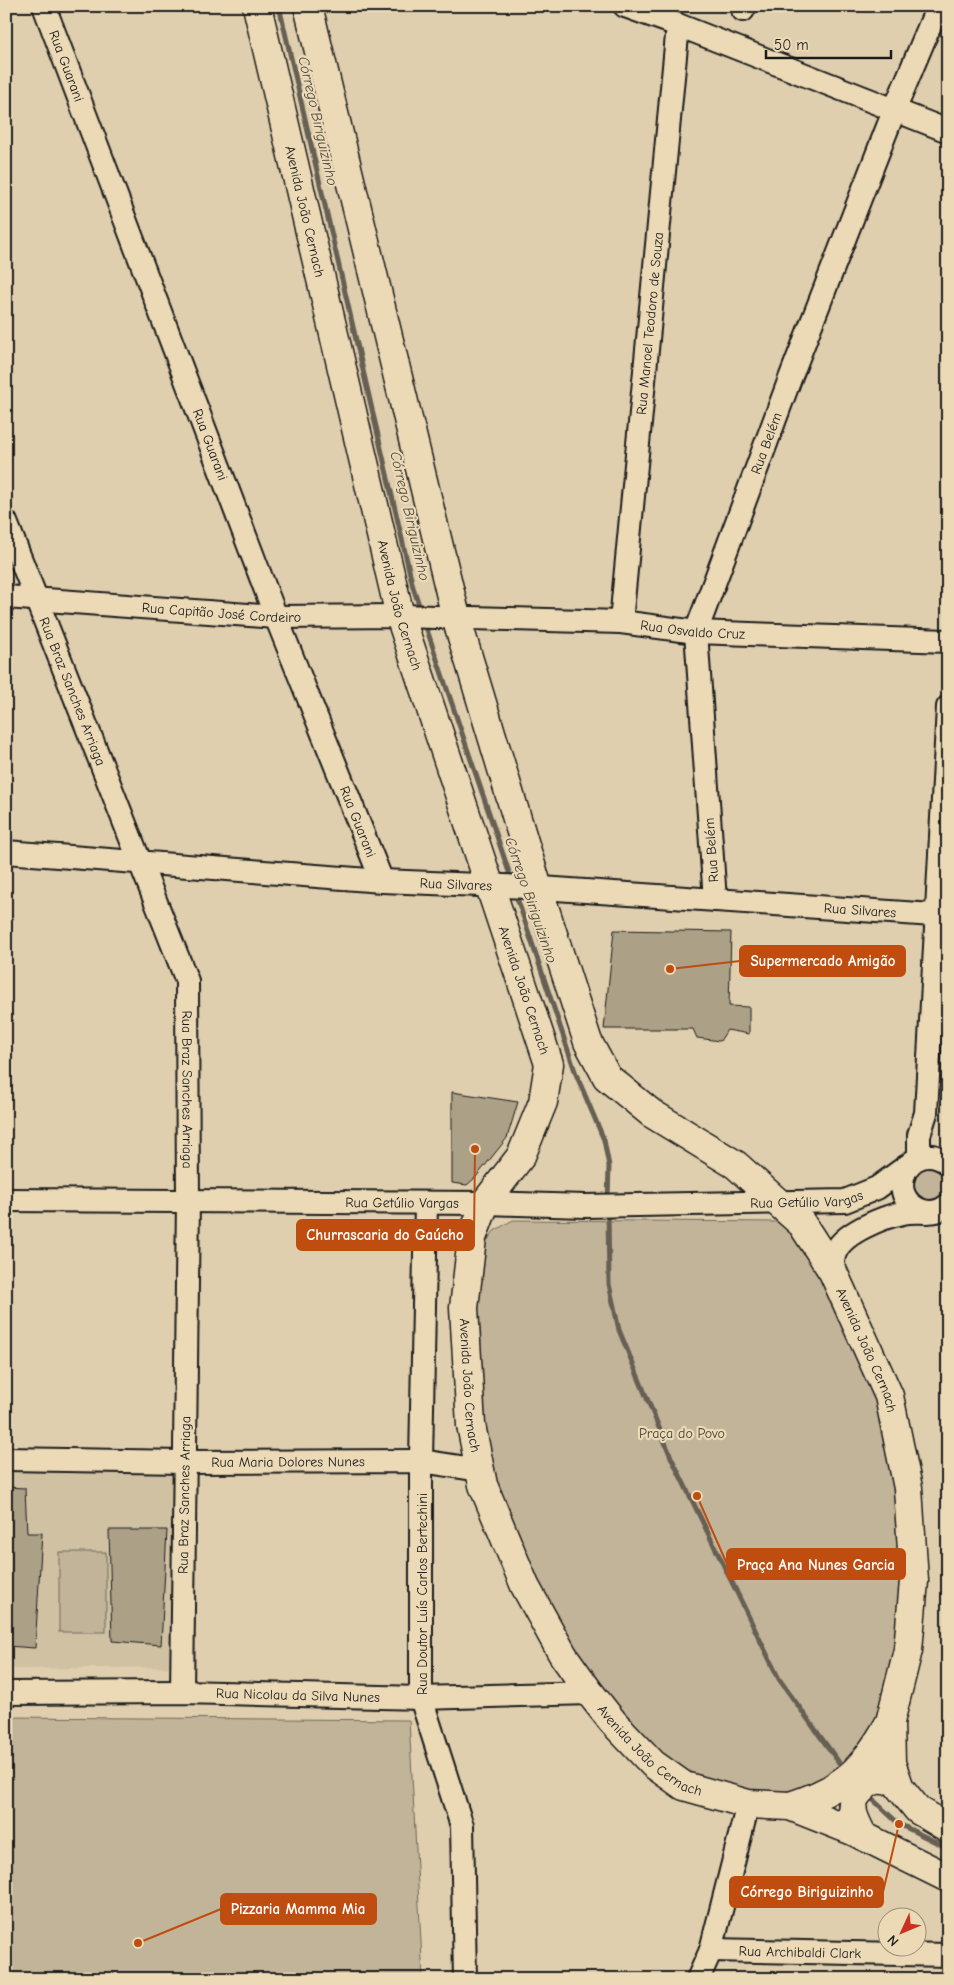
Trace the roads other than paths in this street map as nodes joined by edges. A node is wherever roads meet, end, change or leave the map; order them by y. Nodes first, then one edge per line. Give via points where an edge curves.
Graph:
1 (44, 6) edge
2 (257, 6) edge
3 (308, 6) edge
4 (625, 6) edge
5 (938, 6) edge
6 (678, 25) junction
7 (894, 111) junction
8 (948, 131) edge
9 (6, 522) edge
10 (6, 597) edge
11 (36, 600) junction
12 (276, 617) junction
13 (405, 617) junction
14 (446, 617) junction
15 (621, 622) junction
16 (696, 632) junction
17 (948, 641) edge
18 (948, 707) edge
19 (6, 852) edge
20 (141, 862) junction
21 (382, 881) junction
22 (497, 886) junction
23 (532, 888) junction
24 (715, 900) junction
25 (942, 916) edge
26 (926, 1113) junction
27 (913, 1162) junction
28 (947, 1162) edge
29 (6, 1200) edge
30 (188, 1201) junction
31 (778, 1201) junction
32 (426, 1203) junction
33 (485, 1203) junction
34 (948, 1205) edge
35 (926, 1212) junction
36 (834, 1272) junction
37 (6, 1459) edge
38 (421, 1461) junction
39 (184, 1462) junction
40 (480, 1470) junction
41 (182, 1692) junction
42 (6, 1693) edge
43 (590, 1693) junction
44 (421, 1698) junction
45 (890, 1722) junction
46 (900, 1788) junction
47 (748, 1804) junction
48 (790, 1806) junction
49 (948, 1828) edge
50 (863, 1836) junction
51 (948, 1878) edge
52 (711, 1950) junction
53 (948, 1956) edge
54 (465, 1979) edge
55 (698, 1979) edge

1 - 12 street, Rua Guarani
2 - 13 main road, Avenida João Cernach
3 - 14 main road, Avenida João Cernach
4 - 6 street
5 - 7 street, Rua Belém
6 - 7 street
6 - 15 street, Rua Manoel Teodoro de Souza
7 - 8 street
7 - 16 street, Rua Belém
9 - 11 street, Rua Braz Sanches Arriaga
10 - 11 street, Rua Capitão José Cordeiro
11 - 12 street, Rua Capitão José Cordeiro
11 - 20 street, Rua Braz Sanches Arriaga
12 - 13 street, Rua Capitão José Cordeiro
12 - 21 street, Rua Guarani
13 - 14 street, Rua Capitão José Cordeiro
13 - 22 main road, Avenida João Cernach
14 - 15 street, Rua Osvaldo Cruz
14 - 23 main road, Avenida João Cernach
15 - 16 street, Rua Osvaldo Cruz
16 - 17 street, Rua Osvaldo Cruz
16 - 24 street, Rua Belém
18 - 25 street
19 - 20 street, Rua Silvares
20 - 21 street, Rua Silvares
20 - 30 street, Rua Braz Sanches Arriaga via 187,981
21 - 22 street, Rua Silvares
22 - 23 street, Rua Silvares
22 - 33 main road, Avenida João Cernach via 549,1064 543,1102 521,1156
23 - 24 street, Rua Silvares
23 - 31 main road, Avenida João Cernach via 588,1042 606,1077 651,1113 736,1165
24 - 25 street, Rua Silvares
25 - 26 street
26 - 27 street
26 - 28 street via 934,1139
27 - 28 street via 934,1156
27 - 31 street, Rua Getúlio Vargas via 877,1188 845,1201
27 - 35 street via 902,1182 906,1198
29 - 30 street, Rua Getúlio Vargas
30 - 32 street, Rua Getúlio Vargas
30 - 39 street, Rua Braz Sanches Arriaga
31 - 33 street, Rua Getúlio Vargas via 625,1206
31 - 36 main road, Avenida João Cernach via 802,1224
32 - 33 street, Rua Getúlio Vargas
32 - 38 street, Rua Doutor Luís Carlos Bertechini
33 - 40 main road, Avenida João Cernach via 472,1238 464,1308 471,1425
34 - 35 street
35 - 36 street via 904,1212 870,1223 841,1243 834,1257
36 - 45 main road, Avenida João Cernach via 889,1396 908,1488 914,1582 908,1650
37 - 39 street, Rua Maria Dolores Nunes
38 - 39 street, Rua Maria Dolores Nunes
38 - 40 street, Rua Maria Dolores Nunes
38 - 44 street, Rua Doutor Luís Carlos Bertechini
39 - 41 street, Rua Braz Sanches Arriaga
40 - 43 main road, Avenida João Cernach via 483,1485 525,1586 563,1655
41 - 42 street, Rua Nicolau da Silva Nunes
41 - 44 street, Rua Nicolau da Silva Nunes
43 - 44 street, Rua Nicolau da Silva Nunes
43 - 47 main road, Avenida João Cernach via 653,1764 684,1786
44 - 54 street, Rua Doutor Luís Carlos Bertechini via 462,1826
45 - 46 main road, Avenida João Cernach via 891,1763
45 - 48 main road via 875,1749 858,1769 841,1783
46 - 49 main road, Avenida João Cernach via 918,1810
46 - 50 main road via 888,1781 875,1779 854,1796 853,1816
47 - 48 main road, Avenida João Cernach
47 - 52 street
48 - 50 main road, Avenida João Cernach
50 - 51 main road, Avenida João Cernach
52 - 53 street, Rua Archibaldi Clark
52 - 55 street

